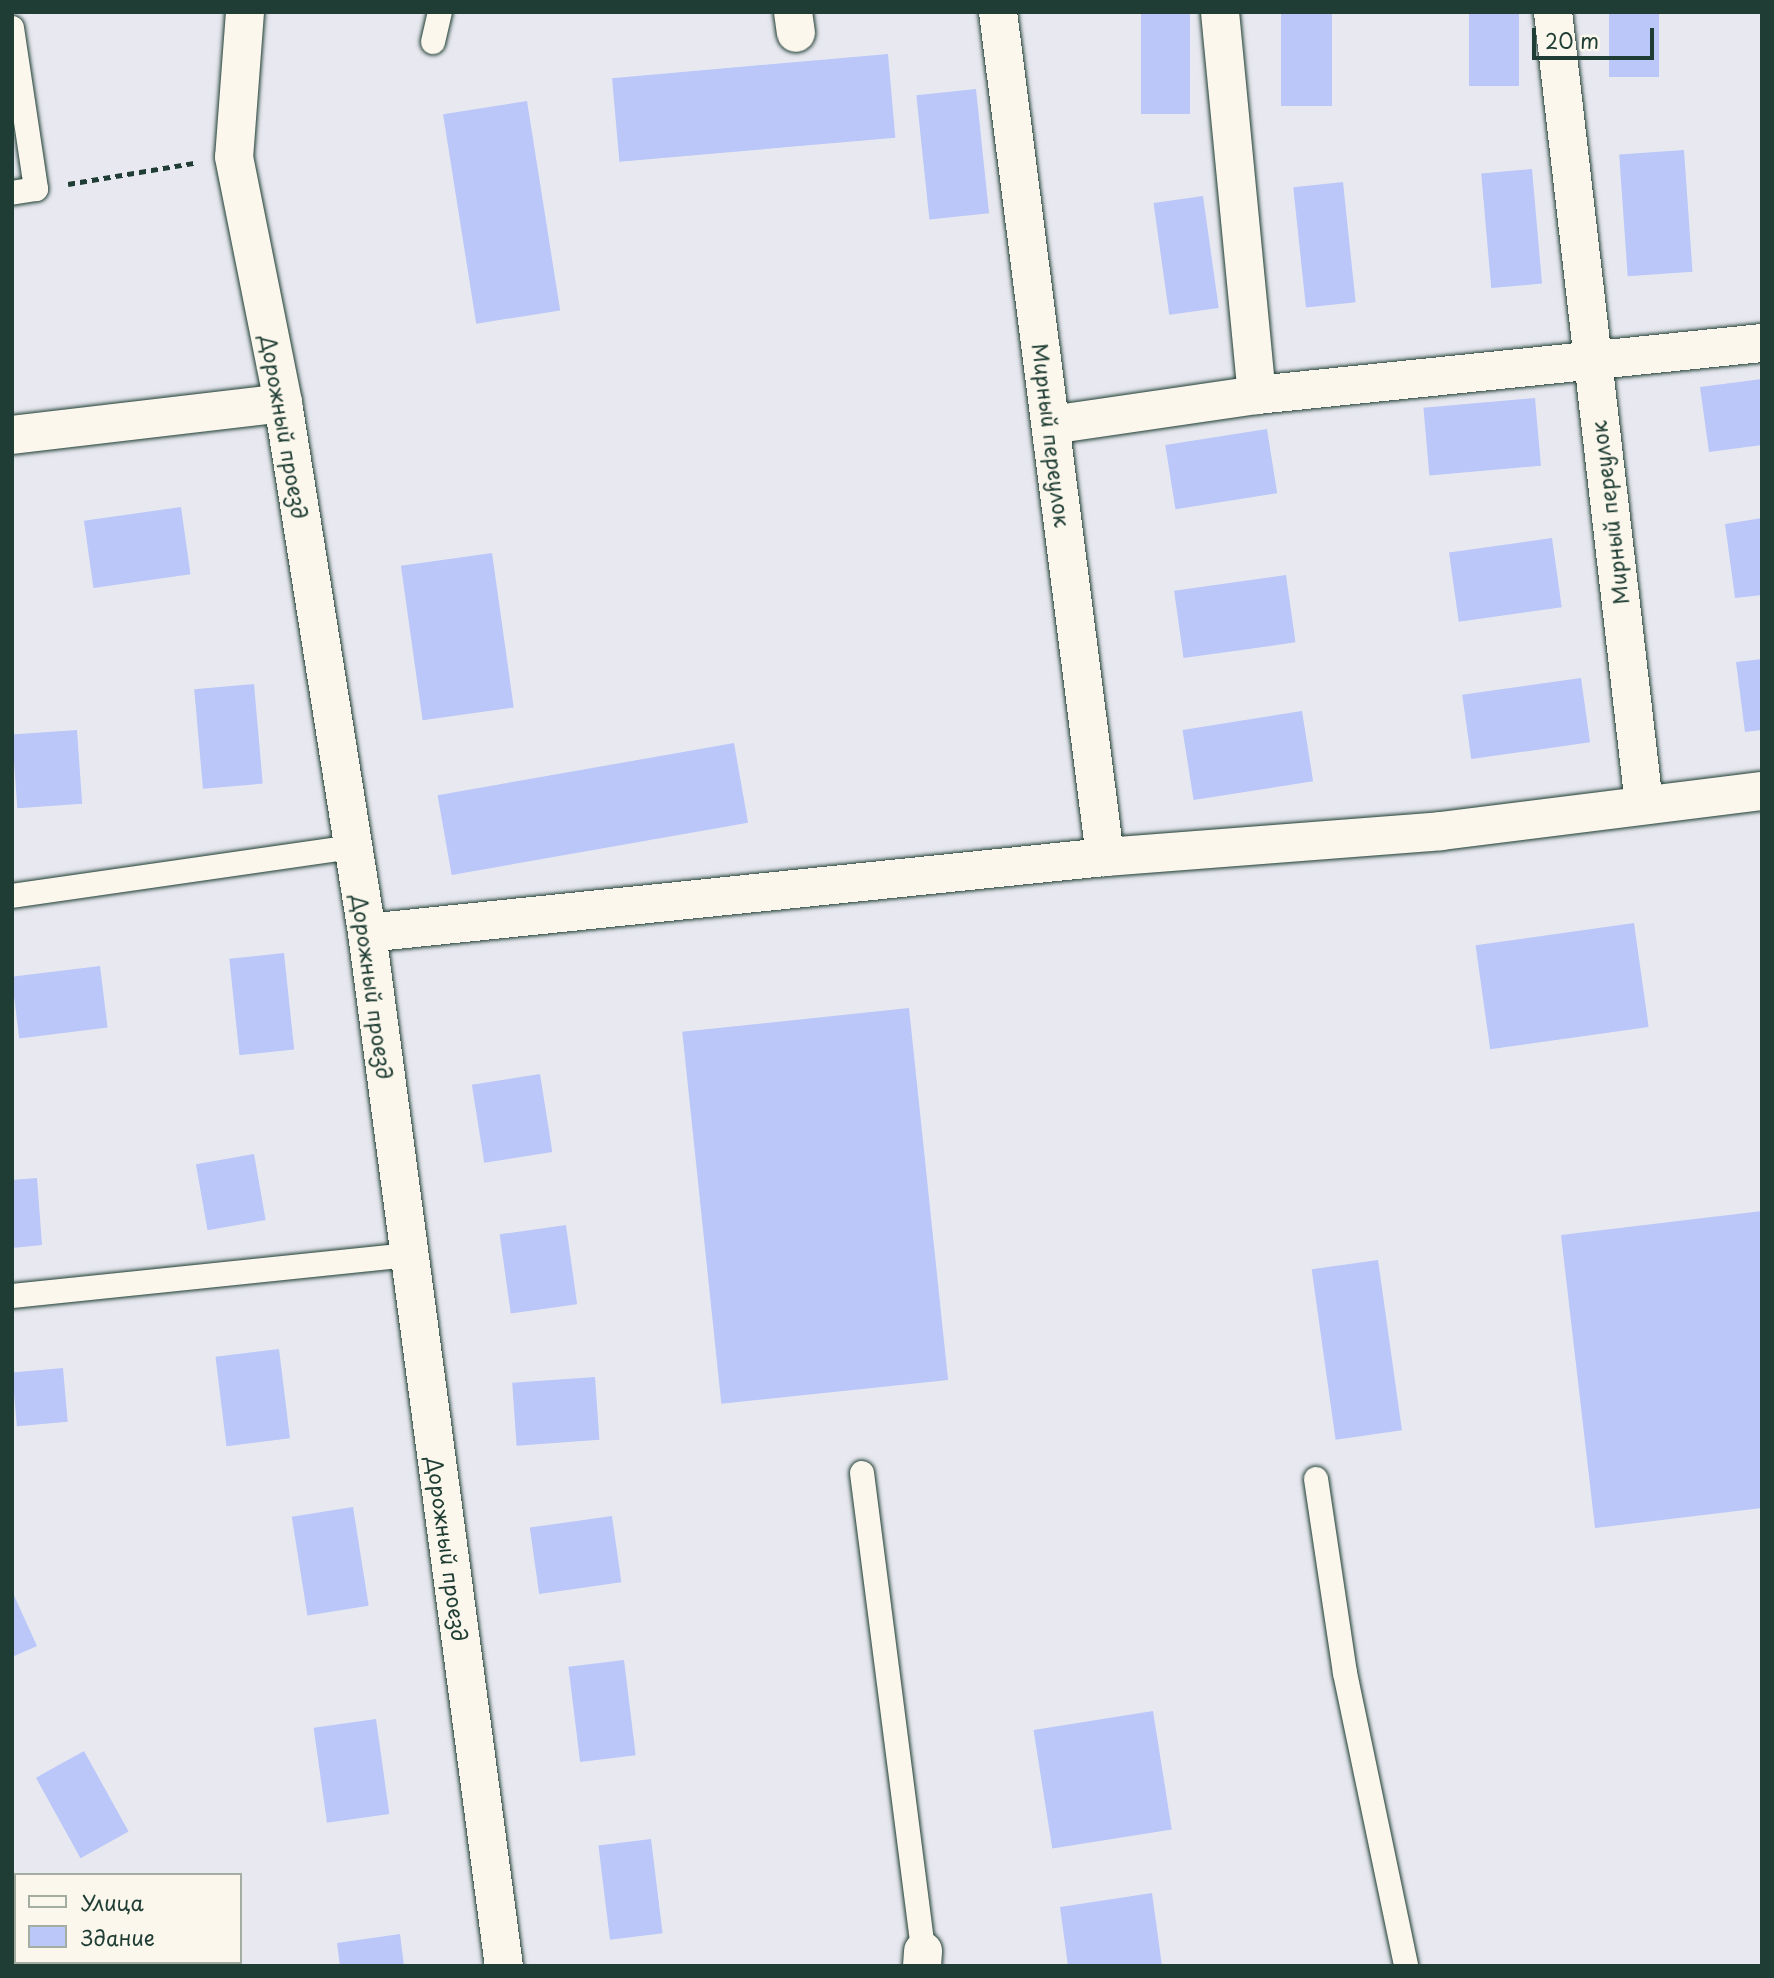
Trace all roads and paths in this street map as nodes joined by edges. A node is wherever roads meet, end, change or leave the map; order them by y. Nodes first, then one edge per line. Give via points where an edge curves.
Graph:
1 (245, 12) edge
2 (440, 12) edge
3 (998, 12) edge
4 (1220, 12) edge
5 (1553, 12) edge
6 (12, 28) edge
7 (433, 42) dead end
8 (234, 157) junction
9 (24, 191) edge
10 (1762, 343) edge
11 (1591, 361) junction
12 (1257, 396) junction
13 (284, 402) junction
14 (1051, 425) junction
15 (12, 435) edge
16 (1762, 791) edge
17 (1644, 804) junction
18 (353, 847) junction
19 (1105, 857) junction
20 (12, 896) edge
21 (367, 933) junction
22 (410, 1255) junction
23 (12, 1296) edge
24 (862, 1473) dead end
25 (1316, 1479) dead end
26 (922, 1958) edge
27 (503, 1966) edge
28 (1406, 1966) edge

1 - 8 street, Дорожный проезд
2 - 7 lane
3 - 14 street, Мирный переулок
4 - 12 street
5 - 11 street, Мирный переулок
6 - 9 lane
8 - 9 path
8 - 13 street, Дорожный проезд
10 - 11 street
11 - 12 street
11 - 17 street, Мирный переулок
12 - 14 street
13 - 15 street
13 - 18 street, Дорожный проезд
14 - 19 street, Мирный переулок
16 - 17 street
17 - 19 street via 1441,831
18 - 20 lane
18 - 21 street, Дорожный проезд
19 - 21 street
21 - 22 street, Дорожный проезд
22 - 23 lane
22 - 27 street, Дорожный проезд
24 - 26 lane
25 - 28 lane via 1345,1673

